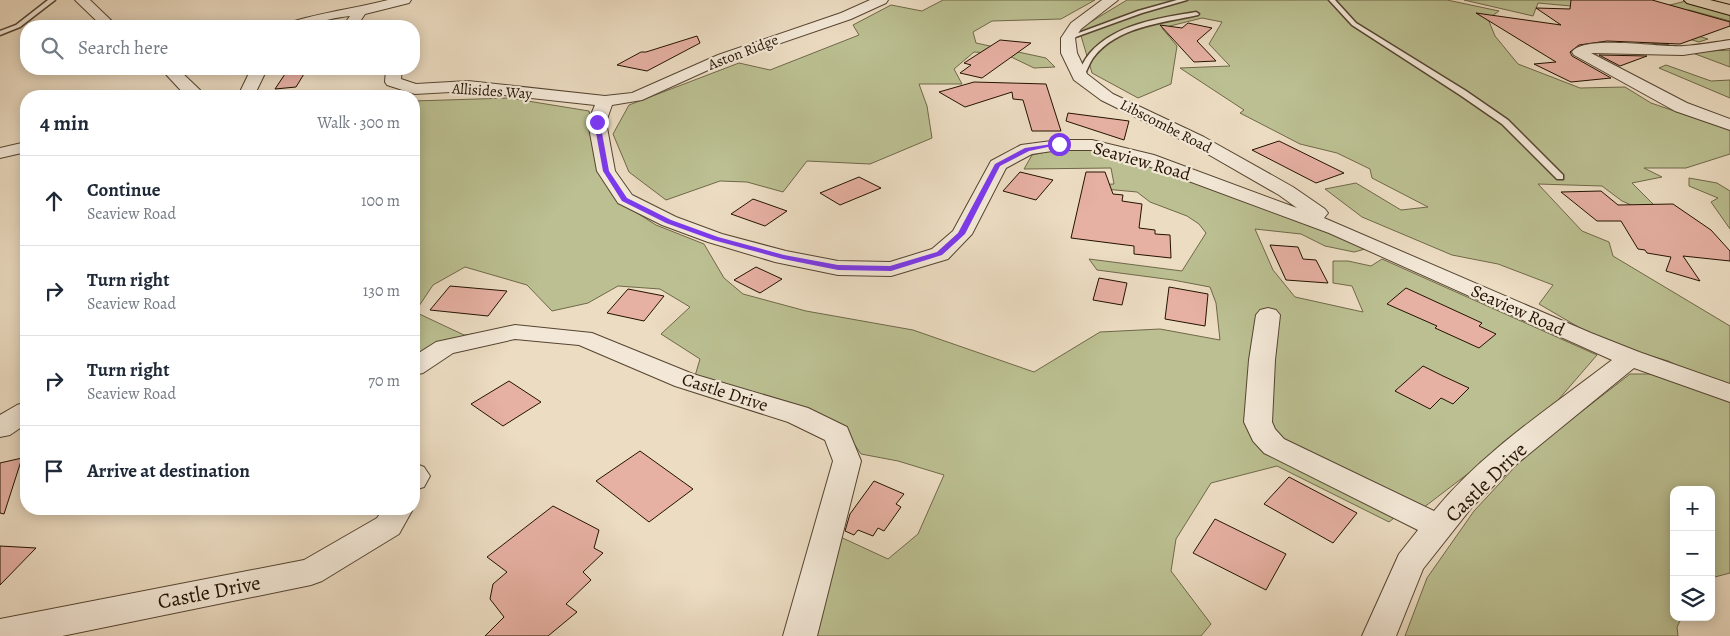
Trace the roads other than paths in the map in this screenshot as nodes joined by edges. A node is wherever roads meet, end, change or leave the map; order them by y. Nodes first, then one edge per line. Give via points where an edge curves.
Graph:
1 (52, 0) edge
2 (82, 0) edge
3 (404, 0) edge
4 (880, 0) edge
5 (1111, 0) edge
6 (1184, 0) edge
7 (1332, 0) edge
8 (1692, 0) edge
9 (1730, 10) edge
10 (357, 12) junction
11 (1196, 14) dead end
12 (26, 20) edge
13 (104, 20) edge
14 (313, 20) edge
15 (354, 20) edge
16 (20, 24) edge
17 (0, 34) edge
18 (1068, 38) junction
19 (1729, 45) edge
20 (174, 75) edge
21 (257, 75) edge
22 (394, 75) edge
23 (1080, 77) junction
24 (187, 90) edge
25 (249, 90) edge
26 (606, 101) junction
27 (1730, 125) edge
28 (20, 149) edge
29 (0, 154) edge
30 (1560, 177) dead end
31 (1336, 229) junction
32 (1268, 315) dead end
33 (1630, 358) junction
34 (420, 363) edge
35 (1730, 393) edge
36 (20, 415) edge
37 (0, 428) edge
38 (394, 515) edge
39 (1439, 527) junction
40 (0, 634) edge
41 (800, 636) edge
42 (1378, 636) edge

1 - 12 lane
2 - 13 street
3 - 10 street
4 - 26 street, Aston Ridge via 846,16 724,58 636,97
5 - 18 street via 1076,26
6 - 18 lane
7 - 30 lane via 1354,24 1505,122
8 - 9 main road
10 - 14 street via 345,11
10 - 15 street
11 - 23 lane via 1144,24 1114,37 1093,54
16 - 17 lane
18 - 23 street, Libscombe Road via 1068,53
19 - 27 street via 1683,51 1592,47 1579,52 1681,107
20 - 24 street
21 - 25 street
22 - 26 street, Allisides Way via 393,82 415,89 468,86
23 - 31 street, Libscombe Road via 1107,96 1198,141 1286,191
26 - 31 street, Seaview Road via 597,122 606,171 625,199 669,221 716,238 838,268 891,268 940,254 962,234 998,165 1028,149 1059,144 1092,145 1147,159
28 - 29 street
31 - 33 street, Seaview Road
32 - 39 street via 1258,422 1263,434 1274,446
33 - 35 street, Seaview Road
33 - 39 street, Castle Drive via 1503,460 1461,499
34 - 41 street, Castle Drive via 445,347 515,332 583,338 684,380 798,415 837,434 847,461
36 - 37 street
38 - 40 street, Castle Drive via 388,526 311,572
39 - 42 street, Castle Drive via 1410,563

